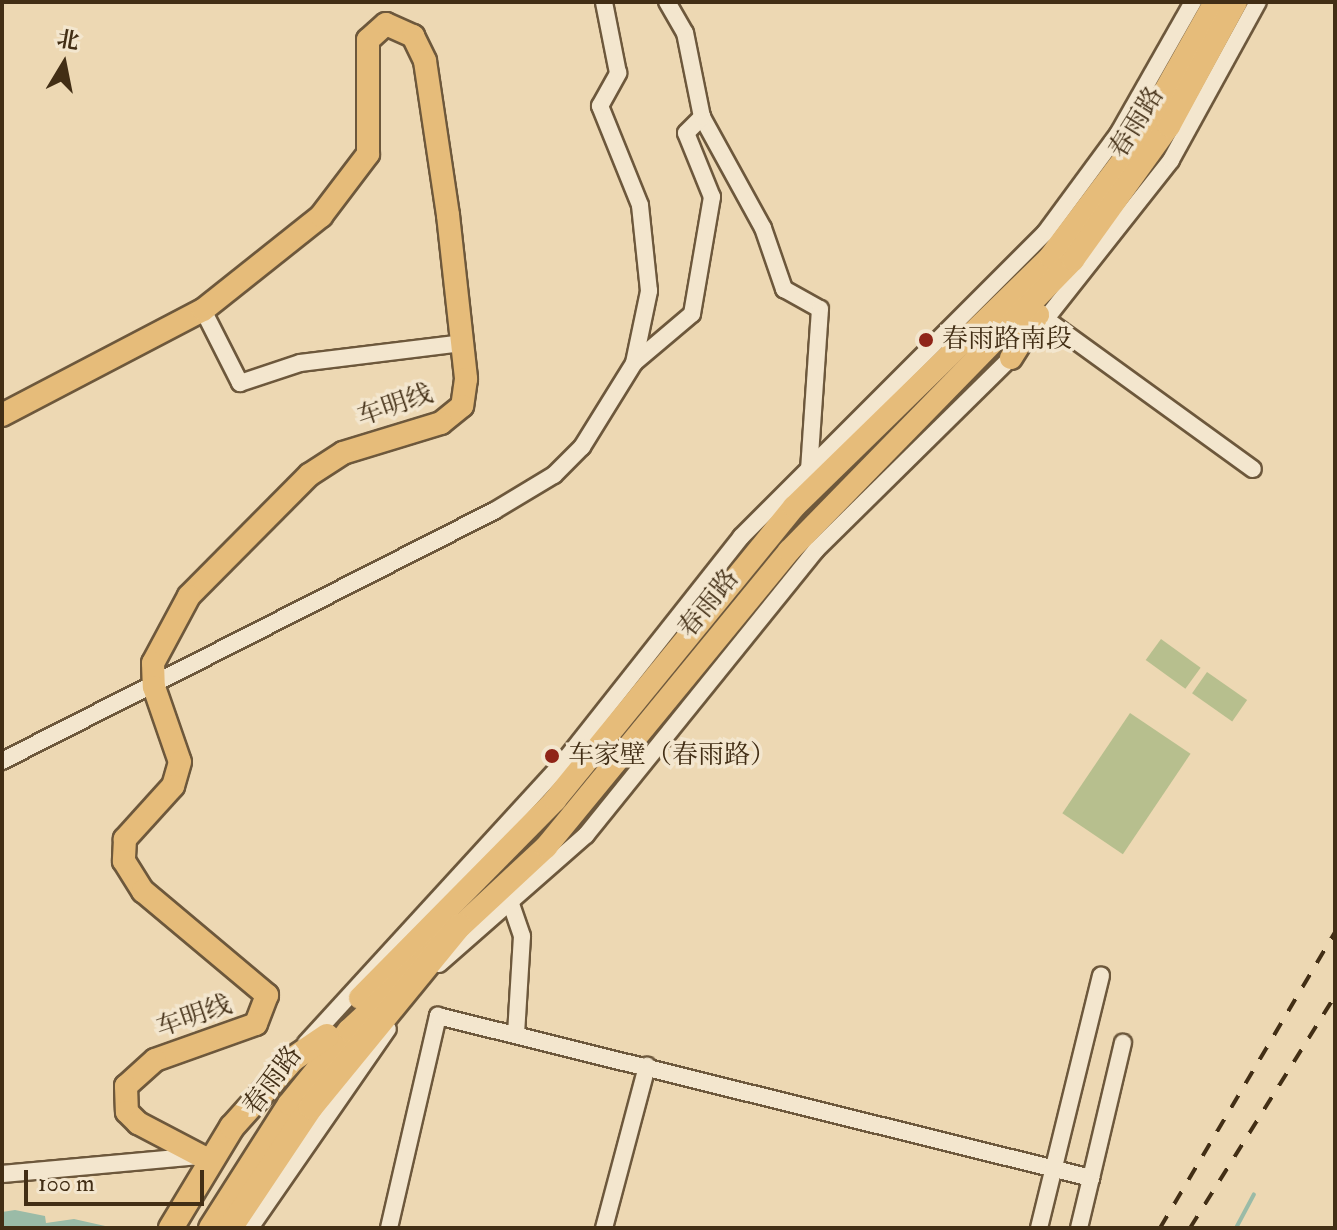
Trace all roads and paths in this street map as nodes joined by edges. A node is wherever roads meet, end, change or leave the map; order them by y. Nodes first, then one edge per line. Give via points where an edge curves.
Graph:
1 (604, 2) edge
2 (667, 2) edge
3 (1193, 2) edge
4 (1215, 2) edge
5 (1236, 2) edge
6 (1258, 2) edge
7 (702, 117) junction
8 (1073, 260) junction
9 (203, 310) junction
10 (1047, 320) junction
11 (462, 343) junction
12 (1011, 358) junction
13 (634, 363) junction
14 (2, 415) edge
15 (1253, 469) dead end
16 (809, 470) junction
17 (780, 498) junction
18 (729, 582) junction
19 (154, 687) junction
20 (2, 761) edge
21 (503, 855) junction
22 (441, 901) junction
23 (511, 904) junction
24 (459, 926) junction
25 (1101, 975) dead end
26 (417, 983) junction
27 (516, 1033) junction
28 (327, 1036) junction
29 (1123, 1043) dead end
30 (293, 1059) junction
31 (647, 1066) junction
32 (209, 1152) junction
33 (1052, 1167) junction
34 (2, 1174) edge
35 (1091, 1178) junction
36 (161, 1228) edge
37 (171, 1228) edge
38 (196, 1228) edge
39 (210, 1228) edge
40 (230, 1228) edge
41 (250, 1228) edge
42 (389, 1228) edge
43 (604, 1228) edge
44 (1039, 1228) edge
45 (1079, 1228) edge

1 - 13 street via 618,73 600,106 640,205 649,260
2 - 7 street via 685,33
3 - 16 street via 1118,134 1045,233
4 - 18 main road, 春雨路 via 1135,144 1050,257 822,478
5 - 8 main road, 春雨路 via 1169,126
6 - 10 street via 1171,160
7 - 13 street via 686,133 712,197 692,314
7 - 16 street via 763,228 784,289 820,309
8 - 12 main road
8 - 24 main road, 春雨路 via 789,551 603,785
9 - 11 street via 240,383 300,363
9 - 11 main road, 车明线 via 321,216 365,165 365,52 378,26 396,25 413,36 425,61
9 - 14 main road, 车明线
10 - 12 street
10 - 15 street
11 - 19 main road, 车明线 via 465,395 453,416 343,453 309,475 189,596 158,650
12 - 23 street via 816,550 613,805
13 - 19 street via 607,416 554,475
16 - 17 street
17 - 18 main road
17 - 22 street
18 - 21 main road, 春雨路 via 590,760
19 - 20 street
19 - 32 main road, 车明线 via 180,762 173,786 125,839 127,871 267,995 256,1024 155,1060 126,1086 127,1112 138,1123
21 - 22 main road
21 - 28 main road, 春雨路
22 - 30 street via 335,1006
23 - 26 street
23 - 27 street via 522,936
24 - 26 highway
24 - 39 main road, 春雨路 via 324,1060
25 - 33 street
26 - 40 highway via 279,1151
26 - 41 street
27 - 31 street
27 - 42 street via 438,1016
28 - 30 highway
28 - 38 main road, 春雨路 via 249,1138
29 - 35 street
30 - 32 highway
31 - 33 street
31 - 43 street
32 - 34 street
32 - 36 street
32 - 37 highway
33 - 35 street
33 - 44 street
35 - 45 street

